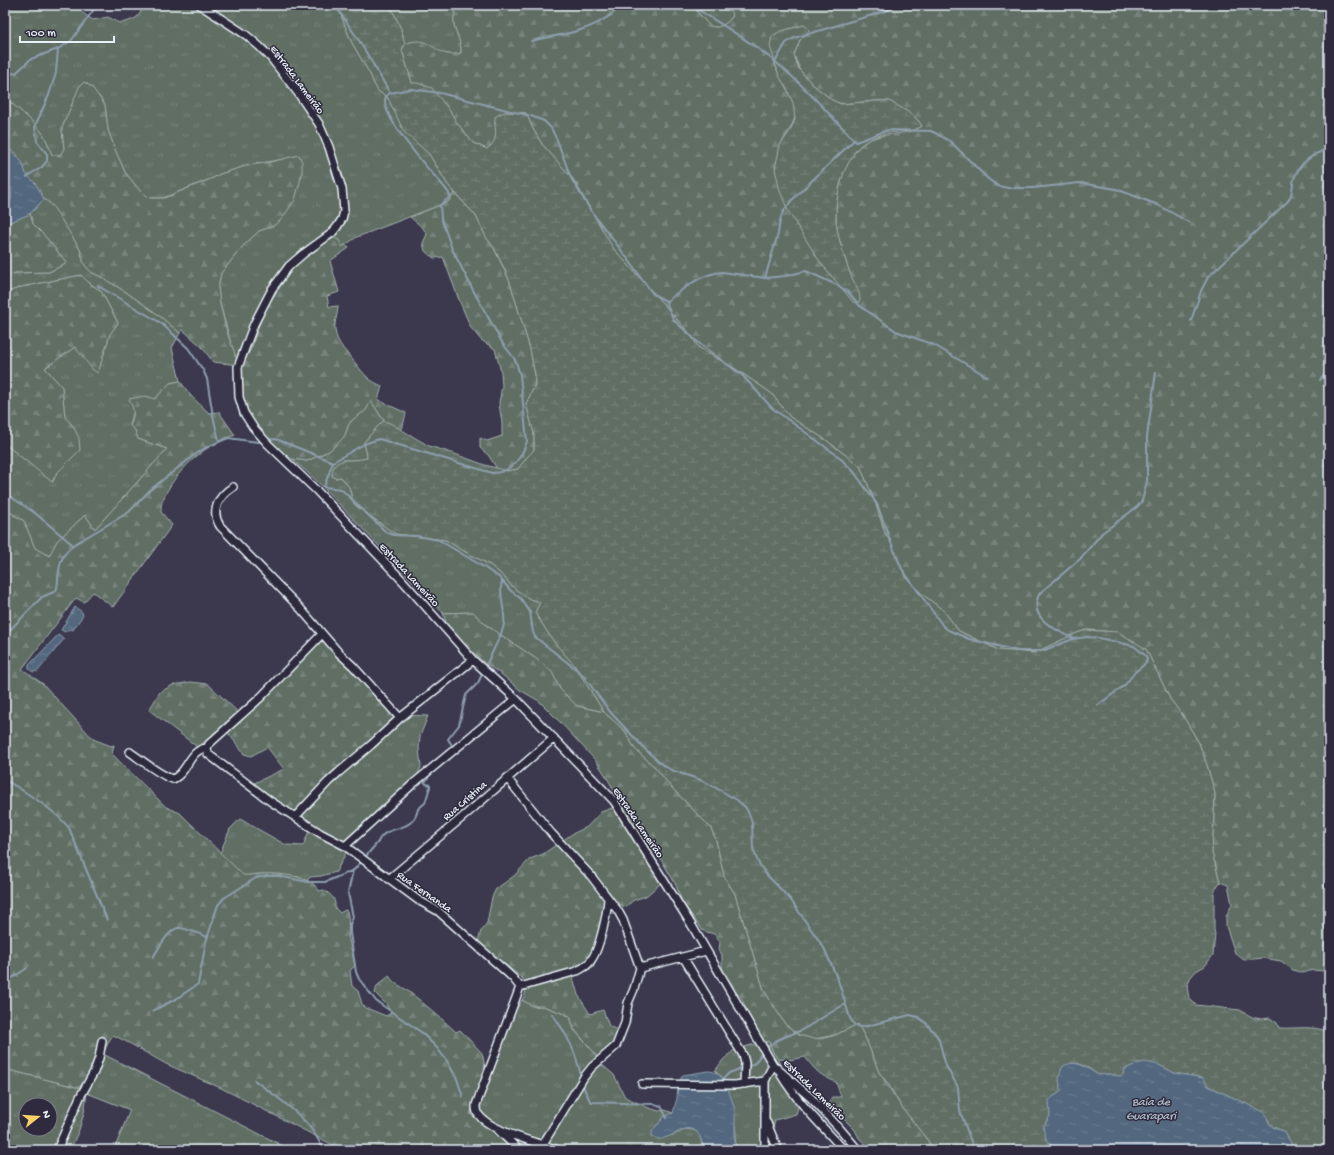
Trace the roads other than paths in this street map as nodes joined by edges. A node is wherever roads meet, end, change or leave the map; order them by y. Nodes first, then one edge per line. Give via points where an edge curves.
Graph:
1 (200, 5) edge
2 (233, 487) dead end
3 (322, 634) junction
4 (473, 660) junction
5 (516, 699) junction
6 (400, 718) junction
7 (554, 738) junction
8 (207, 748) junction
9 (130, 752) dead end
10 (507, 778) junction
11 (296, 816) junction
12 (345, 846) junction
13 (389, 879) junction
14 (608, 899) junction
15 (706, 951) junction
16 (683, 957) junction
17 (640, 968) junction
18 (520, 987) junction
19 (102, 1041) dead end
20 (775, 1067) junction
21 (766, 1081) junction
22 (642, 1084) dead end
23 (744, 1084) junction
24 (766, 1119) junction
25 (498, 1129) junction
26 (543, 1144) junction
27 (57, 1150) edge
28 (519, 1150) edge
29 (557, 1150) edge
30 (765, 1150) edge
31 (778, 1150) edge
32 (844, 1150) edge
33 (858, 1150) edge

1 - 4 street, Estrada Lameirão via 246,35 271,58 319,124 342,189 344,211 338,227 289,266 272,289 254,324 238,367 239,397 244,413 268,444 317,491
2 - 3 street via 224,493 216,506 218,523
3 - 6 street
3 - 8 street
4 - 5 street, Estrada Lameirão
4 - 6 street
5 - 7 street, Estrada Lameirão
5 - 12 street via 414,783
6 - 11 street via 328,782
7 - 10 street, Rua Cristina
7 - 15 street, Estrada Lameirão via 614,801
8 - 9 street via 196,752 180,774 173,779
8 - 11 street, Rua Fernanda via 210,756
10 - 13 street, Rua Cristina
10 - 14 street
11 - 12 street, Rua Fernanda
12 - 13 street, Rua Fernanda
13 - 18 street, Rua Fernanda via 444,916 505,970
14 - 17 street via 623,920
14 - 18 street via 603,929 588,963 577,971
15 - 16 street
15 - 20 street, Estrada Lameirão
16 - 17 street
16 - 23 street via 743,1055
17 - 26 street via 616,1046 584,1077
18 - 25 street via 476,1105 477,1114
19 - 27 street via 94,1072
20 - 21 street
20 - 32 street via 802,1103
20 - 33 street, Estrada Lameirão via 811,1098
21 - 23 street
21 - 24 street
22 - 23 street
24 - 30 street
24 - 31 street
25 - 26 street
25 - 28 street
26 - 29 street

